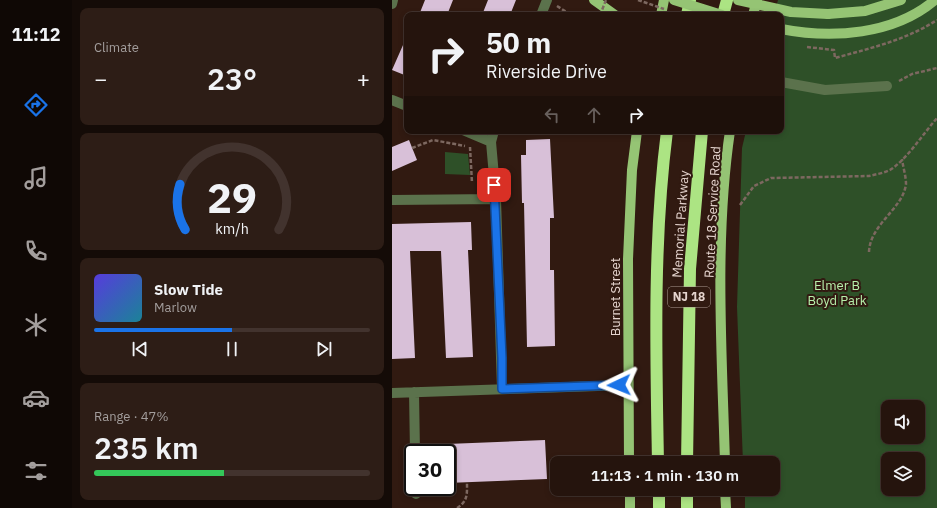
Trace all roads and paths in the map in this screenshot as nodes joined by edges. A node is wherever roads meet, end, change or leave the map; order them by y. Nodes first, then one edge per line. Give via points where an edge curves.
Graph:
1 (393, 0) edge
2 (546, 0) edge
3 (594, 0) edge
4 (606, 0) edge
5 (638, 0) edge
6 (674, 0) edge
7 (690, 0) edge
8 (727, 0) edge
9 (738, 0) edge
10 (757, 0) edge
11 (901, 0) edge
12 (935, 0) edge
13 (392, 4) edge
14 (557, 6) dead end
15 (664, 8) edge
16 (541, 12) edge
17 (566, 12) edge
18 (601, 12) edge
19 (611, 12) edge
20 (688, 12) edge
21 (713, 12) edge
22 (724, 12) edge
23 (754, 12) edge
24 (784, 29) edge
25 (937, 68) edge
26 (784, 83) edge
27 (887, 86) joint
28 (392, 100) edge
29 (404, 105) edge
30 (937, 118) edge
31 (472, 134) edge
32 (493, 134) edge
33 (636, 134) edge
34 (667, 134) edge
35 (702, 134) edge
36 (730, 134) edge
37 (491, 142) junction
38 (412, 148) dead end
39 (902, 158) junction
40 (472, 183) dead end
41 (496, 199) junction
42 (392, 200) edge
43 (740, 205) dead end
44 (869, 252) dead end
45 (628, 385) junction
46 (502, 389) junction
47 (414, 392) junction
48 (392, 393) edge
49 (415, 444) edge
50 (629, 456) edge
51 (658, 456) edge
52 (687, 456) edge
53 (725, 456) edge
54 (467, 482) dead end
55 (630, 496) edge
56 (659, 496) edge
57 (687, 496) edge
58 (725, 496) edge
59 (457, 508) edge
60 (630, 508) edge
61 (659, 508) edge
62 (687, 508) edge
63 (726, 508) edge

1 - 13 street
2 - 16 street
3 - 19 main road
4 - 18 path, bridge
5 - 15 path, bridge
6 - 21 main road, bridge
7 - 20 highway
8 - 22 highway
9 - 11 main road, bridge via 791,12 828,14 865,11
10 - 23 main road
12 - 24 main road via 919,13 887,26 848,33 822,34
14 - 17 path
25 - 27 path via 912,74
26 - 27 street via 825,90
28 - 29 street
30 - 39 path
31 - 37 street
32 - 37 street
33 - 45 main road, Burnet Street via 628,260
34 - 51 highway, Memorial Parkway / NJ 18 via 656,279
35 - 52 highway, Memorial Parkway / NJ 18 via 690,269
36 - 53 main road, Route 18 Service Road via 723,202 722,252
37 - 41 street
38 - 40 path via 433,140 470,148
39 - 43 path via 892,168 869,176 771,178 754,186
39 - 44 path via 906,184 898,204 882,222 872,240
41 - 42 street
41 - 46 street
45 - 46 street
45 - 50 main road, Burnet Street
46 - 47 street
47 - 48 street
47 - 49 street
54 - 59 path via 467,496 463,504
55 - 60 main road
56 - 61 highway
57 - 62 highway
58 - 63 main road

